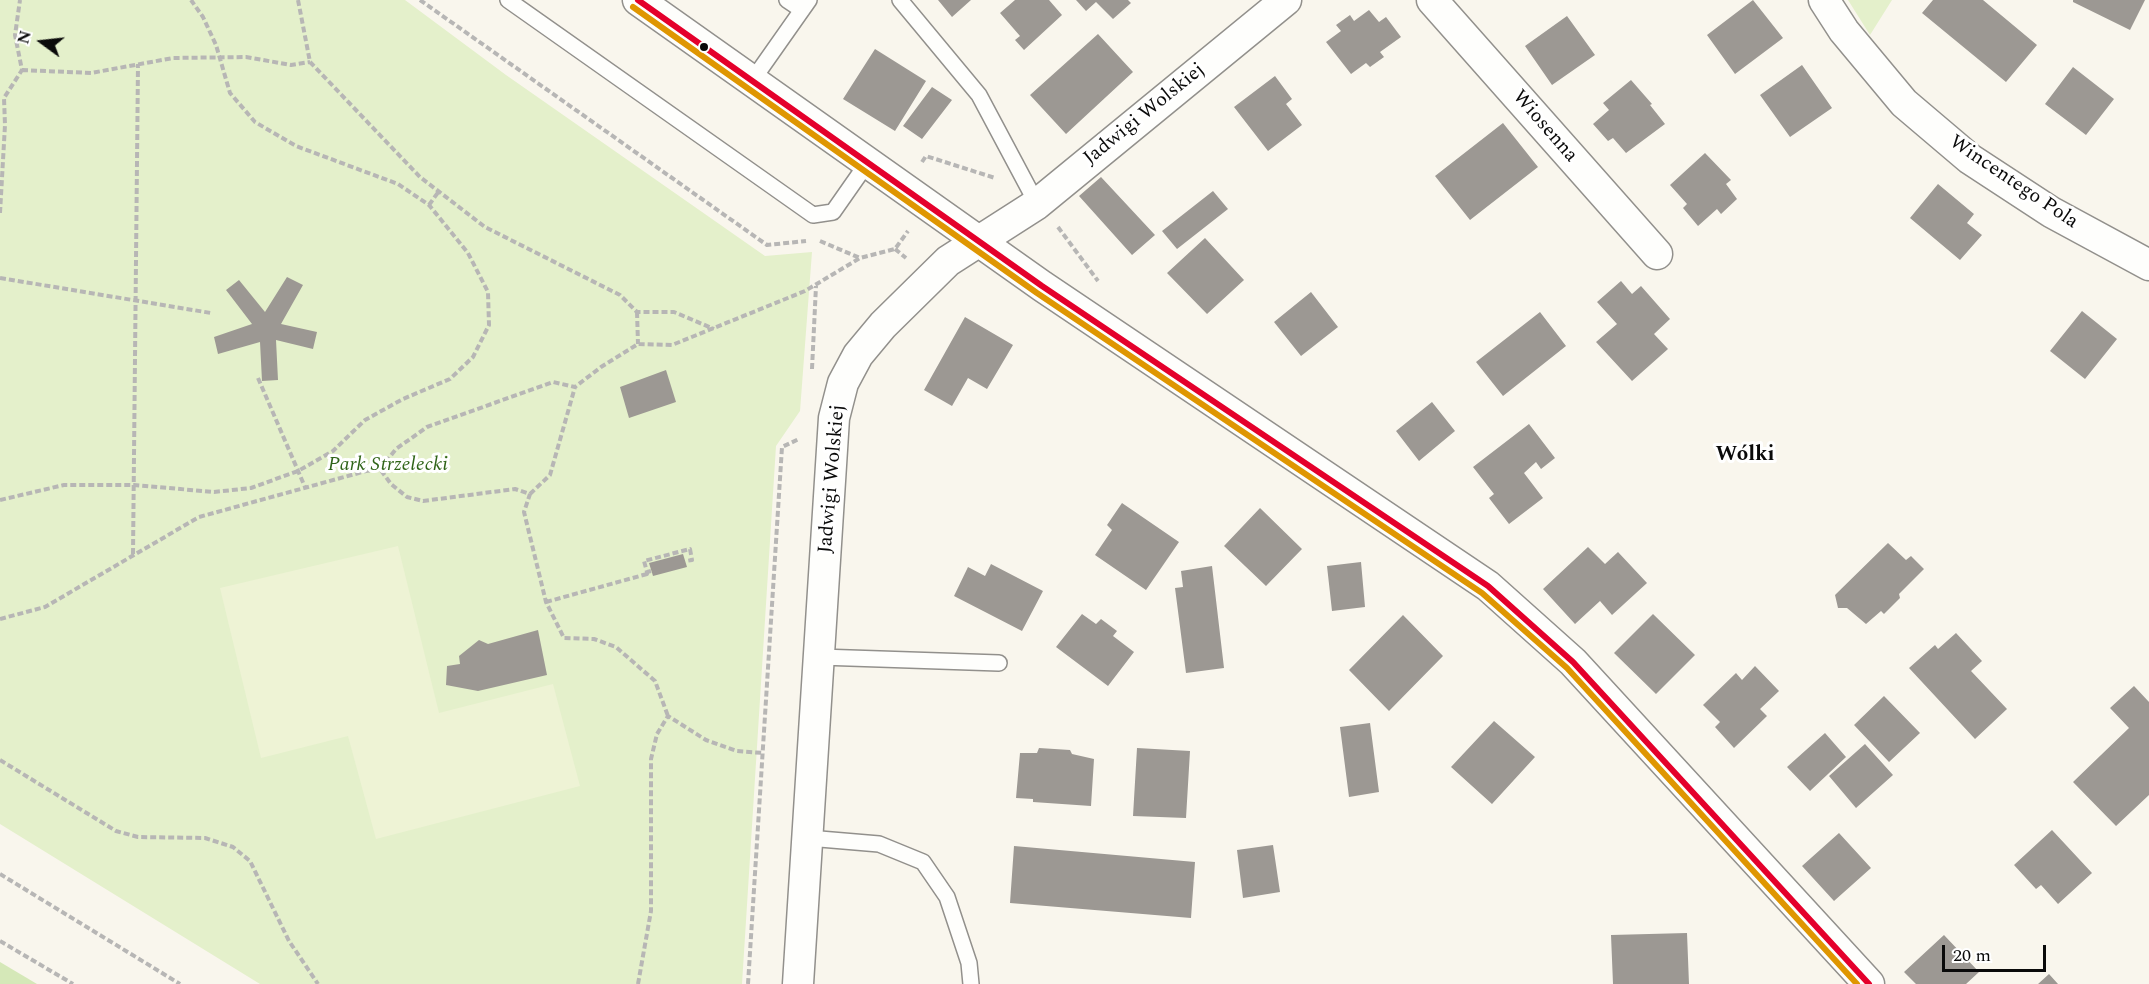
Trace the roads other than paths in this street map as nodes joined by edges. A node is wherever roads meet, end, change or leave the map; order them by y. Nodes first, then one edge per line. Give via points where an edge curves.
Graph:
1 (508, 0) edge
2 (638, 0) edge
3 (787, 0) edge
4 (900, 0) edge
5 (1286, 0) edge
6 (1432, 0) edge
7 (1824, 0) edge
8 (806, 5) edge
9 (753, 81) junction
10 (868, 162) junction
11 (1047, 214) junction
12 (980, 242) junction
13 (1657, 254) dead end
14 (2149, 266) edge
15 (820, 657) junction
16 (999, 663) dead end
17 (808, 838) junction
18 (798, 984) edge
19 (972, 984) edge
20 (1869, 984) edge

1 - 10 lane via 813,215 833,212
2 - 9 street
3 - 8 lane
4 - 11 lane via 979,95
5 - 11 street, Jadwigi Wolskiej
6 - 13 street, Wiosenna
7 - 14 street, Wincentego Pola via 1844,31 1904,103 1970,159 2051,212
8 - 9 lane
9 - 10 street
10 - 12 street
11 - 12 street, Jadwigi Wolskiej
12 - 15 street, Jadwigi Wolskiej via 948,261 883,325 858,355 843,383 834,418
12 - 20 street via 1488,586 1573,662
15 - 16 lane
15 - 17 street, Jadwigi Wolskiej
17 - 18 street, Jadwigi Wolskiej
17 - 19 lane via 879,844 923,862 947,897

